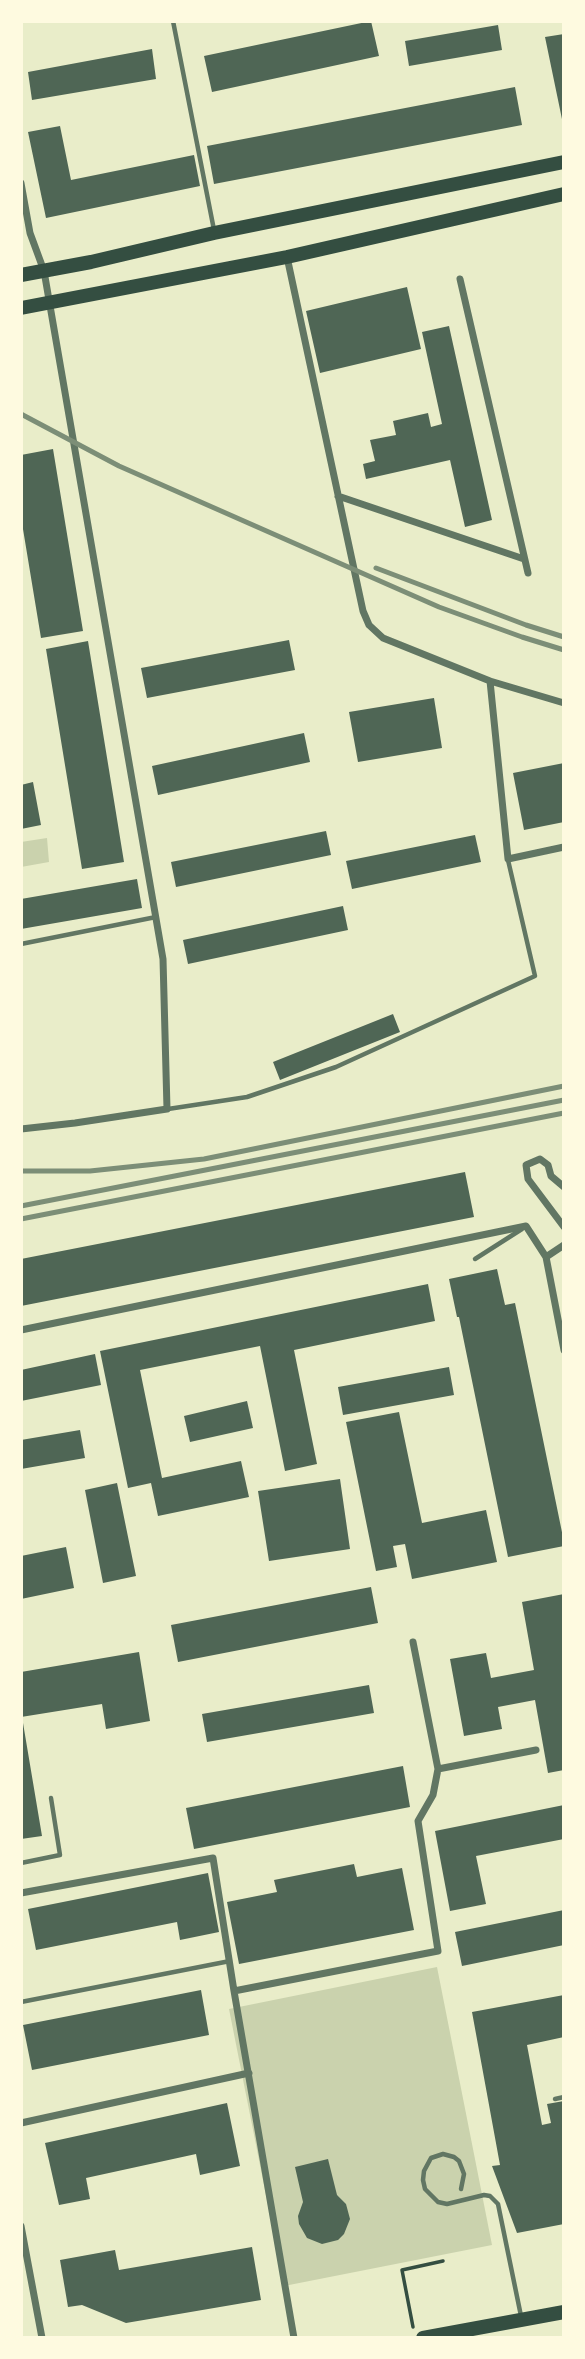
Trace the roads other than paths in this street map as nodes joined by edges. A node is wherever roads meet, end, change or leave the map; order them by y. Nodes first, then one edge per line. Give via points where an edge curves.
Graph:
1 (173, 21) edge
2 (564, 162) edge
3 (21, 183) edge
4 (564, 194) edge
5 (214, 233) junction
6 (287, 257) junction
7 (44, 271) junction
8 (21, 275) edge
9 (460, 279) dead end
10 (48, 303) junction
11 (21, 308) edge
12 (338, 496) junction
13 (524, 559) junction
14 (528, 573) dead end
15 (490, 681) junction
16 (564, 702) edge
17 (564, 847) edge
18 (508, 859) junction
19 (156, 917) junction
20 (21, 944) edge
21 (167, 1109) junction
22 (21, 1129) edge
23 (564, 1187) edge
24 (526, 1226) junction
25 (564, 1227) edge
26 (564, 1245) edge
27 (546, 1257) junction
28 (475, 1259) dead end
29 (21, 1329) edge
30 (564, 1350) edge
31 (413, 1643) dead end
32 (536, 1750) dead end
33 (438, 1769) junction
34 (51, 1798) dead end
35 (21, 1863) edge
36 (21, 1893) edge
37 (230, 1961) junction
38 (234, 1991) junction
39 (21, 2002) edge
40 (248, 2073) junction
41 (564, 2097) edge
42 (555, 2099) dead end
43 (21, 2123) edge
44 (461, 2189) dead end
45 (21, 2226) edge
46 (564, 2312) edge
47 (521, 2320) junction
48 (42, 2338) edge
49 (294, 2338) edge
50 (423, 2338) edge

1 - 5 lane
2 - 5 main road
3 - 7 street via 30,233
4 - 6 main road
5 - 7 main road
6 - 10 main road
6 - 12 street
7 - 8 main road
7 - 10 street
9 - 13 street
10 - 11 main road
10 - 19 street
12 - 13 street
12 - 15 street via 369,625 383,638
13 - 14 street
15 - 16 street
15 - 18 street
17 - 18 street
18 - 21 lane via 535,976 335,1067 247,1097
19 - 20 lane
19 - 21 street via 163,959
21 - 22 street
23 - 25 street via 540,1159 526,1165 528,1179
24 - 27 street
24 - 28 lane
24 - 29 street
26 - 27 street
27 - 30 street
31 - 33 street
32 - 33 street
33 - 38 street via 433,1795 418,1821 438,1951
34 - 35 lane via 60,1855
36 - 37 street via 213,1858
37 - 38 street
37 - 39 lane
38 - 40 street
40 - 43 street
40 - 49 street
41 - 42 lane
44 - 47 lane via 464,2174 459,2161 443,2154 431,2158 423,2180 438,2202 484,2195 498,2204
45 - 48 street
46 - 47 main road
47 - 50 main road

